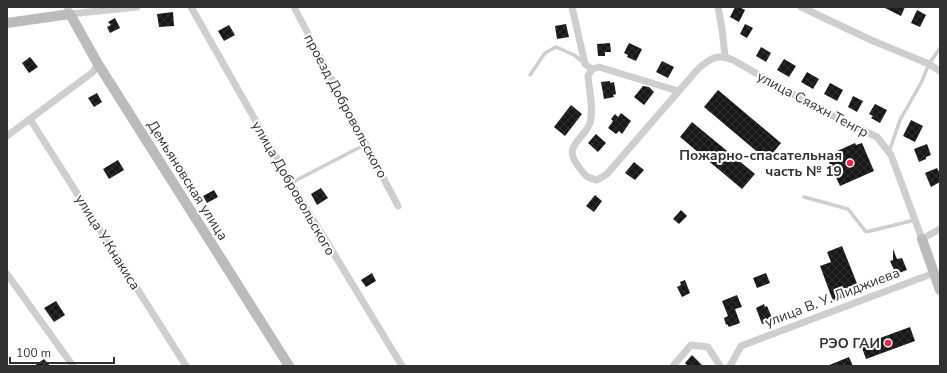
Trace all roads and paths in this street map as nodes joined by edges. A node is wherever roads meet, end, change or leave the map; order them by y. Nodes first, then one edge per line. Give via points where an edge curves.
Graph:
1 (137, 7) edge
2 (191, 7) edge
3 (294, 7) edge
4 (572, 7) edge
5 (716, 7) edge
6 (801, 7) edge
7 (68, 11) edge
8 (7, 23) edge
9 (940, 48) edge
10 (725, 56) junction
11 (98, 64) junction
12 (585, 64) junction
13 (929, 64) junction
14 (592, 69) junction
15 (940, 71) edge
16 (530, 75) dead end
17 (678, 91) junction
18 (30, 119) junction
19 (7, 136) edge
20 (366, 144) junction
21 (889, 152) junction
22 (291, 183) junction
23 (804, 197) dead end
24 (398, 206) dead end
25 (916, 219) junction
26 (940, 229) edge
27 (922, 239) junction
28 (7, 274) edge
29 (934, 274) junction
30 (940, 290) edge
31 (73, 366) edge
32 (186, 366) edge
33 (289, 366) edge
34 (402, 366) edge
35 (673, 366) edge
36 (720, 366) edge
37 (730, 366) edge

1 - 7 street
2 - 22 street, улица Добровольского
3 - 20 street, проезд Добровольского
4 - 12 street
5 - 10 street
6 - 13 street
7 - 8 street
7 - 11 street, Демьяновская улица
9 - 13 lane
10 - 17 street via 714,57 706,62
10 - 21 street, улица Сяяхн Тенгр via 819,110 877,137
11 - 18 street via 93,72
11 - 33 street, Демьяновская улица
12 - 14 street
12 - 16 lane via 574,55 556,47 545,53
13 - 15 street
13 - 21 lane via 900,120
14 - 17 street via 599,67
14 - 17 street via 588,76 590,124 572,150 573,159 587,178 597,180 607,174
18 - 19 street
18 - 32 street, улица У.Кнакиса
20 - 22 lane
20 - 24 street, проезд Добровольского
21 - 25 street, улица Сяяхн Тенгр
22 - 34 street, улица Добровольского
23 - 25 lane via 848,209 866,232
25 - 27 street, улица Сяяхн Тенгр
26 - 27 street
27 - 29 street
28 - 31 street
29 - 30 street
29 - 37 street, улица В. У. Лиджиева via 741,346
35 - 36 street via 691,345 708,347

